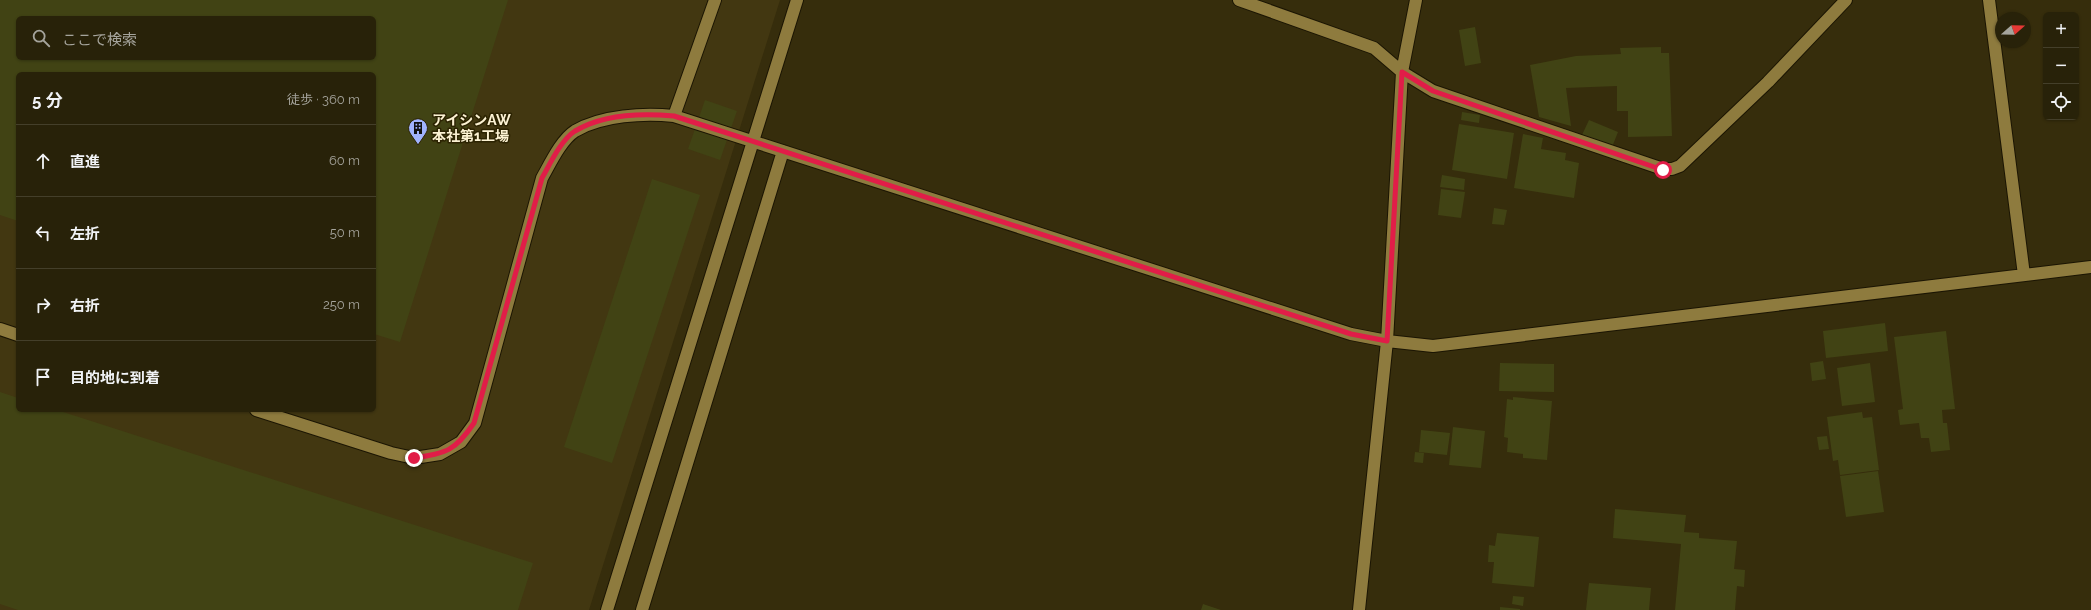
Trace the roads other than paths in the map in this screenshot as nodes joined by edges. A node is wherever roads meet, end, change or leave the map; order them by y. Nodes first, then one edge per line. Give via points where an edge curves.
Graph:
1 (715, 0) edge
2 (797, 0) edge
3 (1240, 0) edge
4 (1416, 0) edge
5 (1846, 0) edge
6 (1989, 0) edge
7 (1402, 72) junction
8 (674, 116) junction
9 (752, 141) junction
10 (783, 151) junction
11 (2091, 267) edge
12 (2024, 275) junction
13 (0, 329) edge
14 (16, 333) edge
15 (1387, 341) junction
16 (262, 412) edge
17 (606, 610) edge
18 (642, 610) edge
19 (1359, 610) edge

1 - 8 street
2 - 9 street
3 - 7 street via 1374,48
4 - 7 street
5 - 7 street via 1768,82 1680,166 1672,169 1663,170 1433,91
6 - 12 street
7 - 15 street
8 - 9 street
8 - 16 street via 649,114 604,120 574,131 555,153 542,178 474,423 461,442 440,454 414,458
9 - 10 street
9 - 17 street
10 - 15 street via 1351,334
10 - 18 street
11 - 12 street
12 - 15 street via 1433,346
13 - 14 street
15 - 19 street

